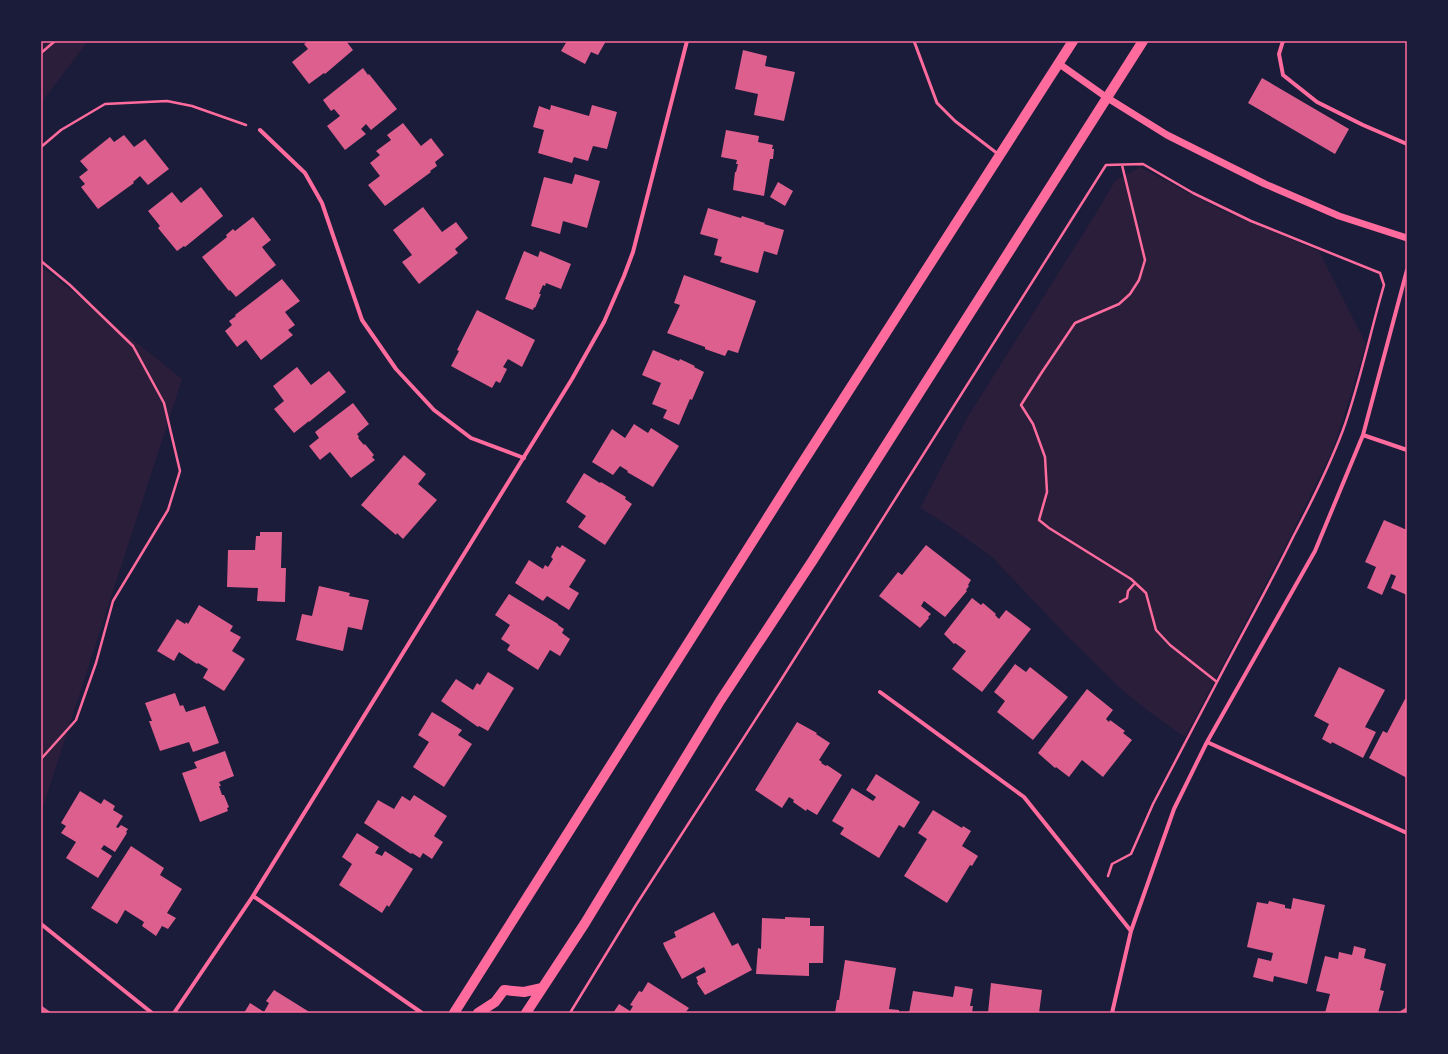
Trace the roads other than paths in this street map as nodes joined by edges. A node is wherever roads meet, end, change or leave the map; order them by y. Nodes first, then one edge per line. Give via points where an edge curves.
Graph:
1 (687, 41) edge
2 (914, 41) edge
3 (1073, 41) edge
4 (1143, 41) edge
5 (1283, 41) edge
6 (1058, 63) junction
7 (1106, 97) junction
8 (260, 130) road end
9 (1407, 144) edge
10 (999, 154) junction
11 (1407, 238) edge
12 (1407, 270) edge
13 (1363, 435) junction
14 (1407, 450) edge
15 (524, 458) junction
16 (880, 692) dead end
17 (1207, 742) junction
18 (1407, 833) edge
19 (253, 896) junction
20 (41, 924) edge
21 (1131, 931) junction
22 (542, 988) junction
23 (152, 1013) edge
24 (174, 1013) edge
25 (422, 1013) edge
26 (454, 1013) edge
27 (478, 1013) edge
28 (526, 1013) edge
29 (1112, 1013) edge

1 - 15 street via 633,252 624,276 604,322 576,373
2 - 10 lane via 937,103 955,121
3 - 6 main road
4 - 7 main road
5 - 9 street via 1279,54 1283,74 1317,102
6 - 7 street
6 - 10 main road
7 - 11 street via 1167,135 1265,184 1339,216
7 - 22 main road via 943,356 720,701 585,923
8 - 15 street via 305,173 322,203 362,320 396,369 434,410 471,438
10 - 26 main road
12 - 13 street
13 - 14 street
13 - 17 street via 1315,551
15 - 19 street
16 - 21 street via 1024,797
17 - 18 street
17 - 21 street via 1174,809
19 - 24 street
19 - 25 street
20 - 23 street
21 - 29 street
22 - 27 main road via 524,992 504,990 494,1002
22 - 28 main road

